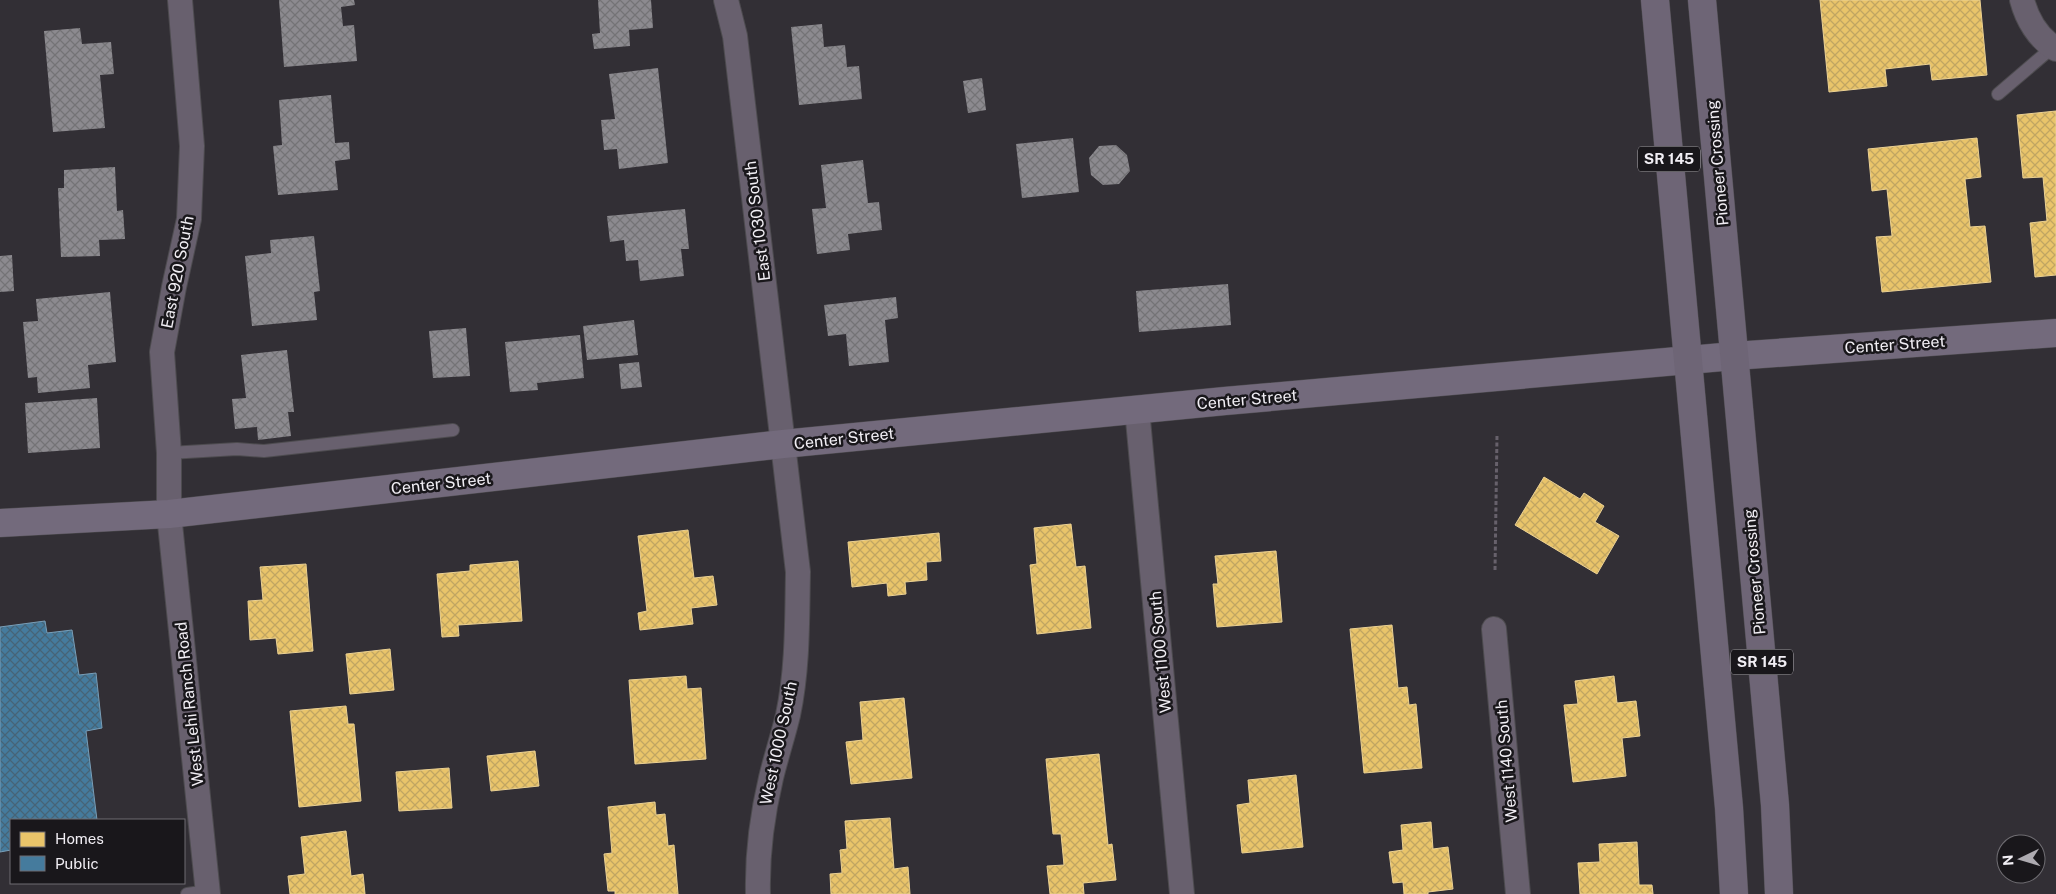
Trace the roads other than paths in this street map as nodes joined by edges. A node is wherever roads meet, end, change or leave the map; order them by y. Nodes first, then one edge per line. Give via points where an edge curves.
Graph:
1 (180, 0) edge
2 (726, 0) edge
3 (1655, 0) edge
4 (1702, 0) edge
5 (2022, 0) edge
6 (2049, 44) edge
7 (1998, 94) dead end
8 (2056, 333) edge
9 (1734, 356) junction
10 (1688, 360) junction
11 (1137, 409) junction
12 (453, 430) dead end
13 (783, 444) junction
14 (169, 453) junction
15 (169, 514) junction
16 (0, 523) edge
17 (1494, 629) dead end
18 (201, 893) edge
19 (758, 894) edge
20 (1182, 894) edge
21 (1518, 894) edge
22 (1734, 894) edge
23 (1779, 894) edge

1 - 14 street, East 920 South via 192,146 190,219 162,352
2 - 13 street, East 1030 South via 735,36
3 - 10 highway, SR 145
4 - 9 highway, Pioneer Crossing / SR 145
5 - 6 street via 2026,14
6 - 7 lane
8 - 9 street, Center Street
9 - 10 street, Center Street
9 - 23 highway, Pioneer Crossing / SR 145 via 1776,805
10 - 11 street, Center Street
10 - 22 highway, SR 145
11 - 13 street, Center Street
11 - 20 street, West 1100 South
12 - 14 lane via 264,451 237,449
13 - 15 street, Center Street
13 - 19 street, West 1000 South via 798,572 797,641 788,714 761,828
14 - 15 street, East 920 South
15 - 16 street, Center Street
15 - 18 street, West Lehi Ranch Road
17 - 21 street, West 1140 South

